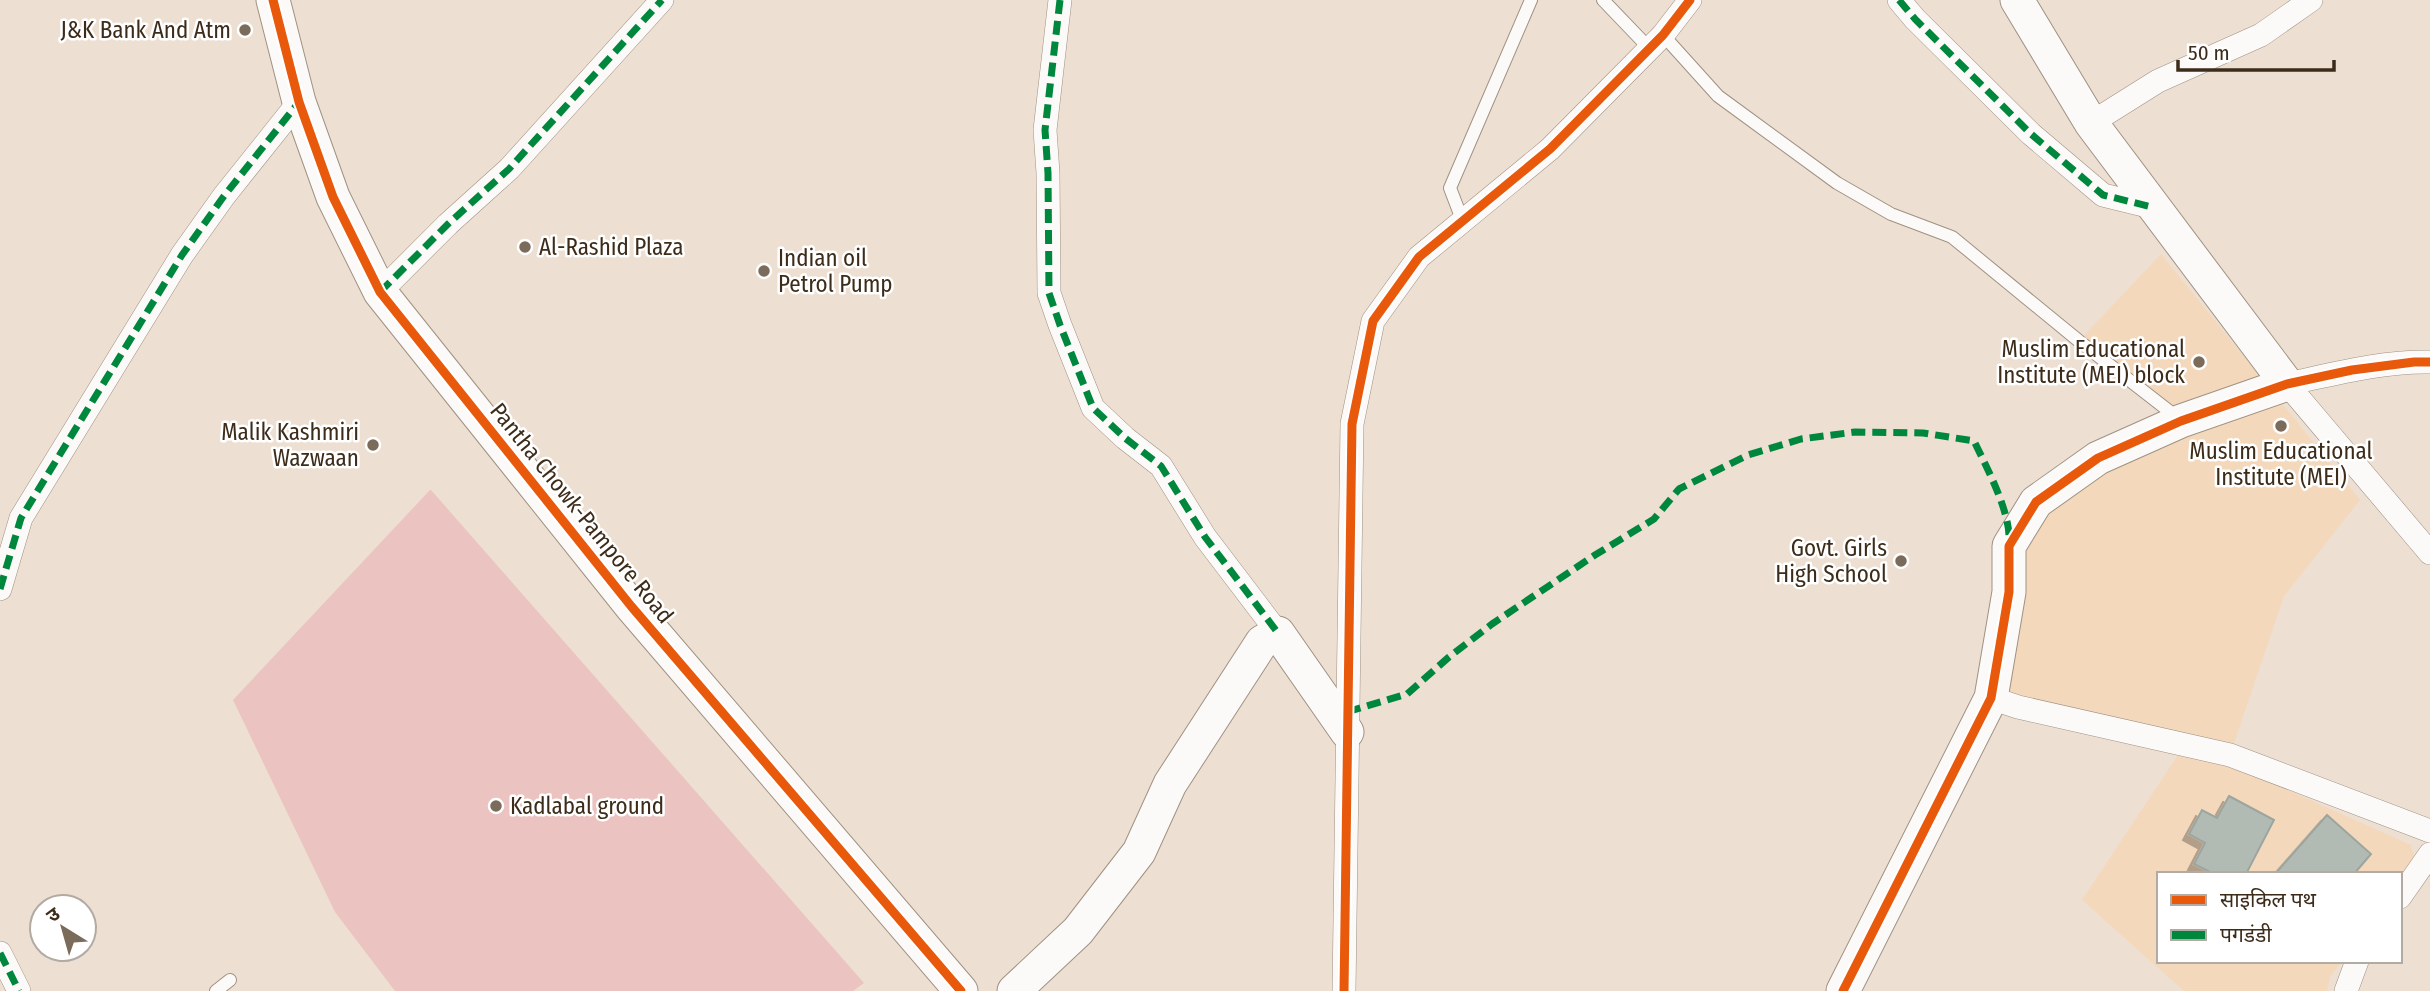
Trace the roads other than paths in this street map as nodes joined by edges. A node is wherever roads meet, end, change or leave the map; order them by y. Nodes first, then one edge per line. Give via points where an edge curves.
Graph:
1 (274, 0) edge
2 (662, 0) edge
3 (1060, 0) edge
4 (1531, 0) edge
5 (1603, 0) edge
6 (1690, 0) edge
7 (1899, 0) edge
8 (2017, 0) edge
9 (2311, 0) edge
10 (1657, 42) junction
11 (299, 102) junction
12 (2091, 123) junction
13 (2152, 207) junction
14 (1463, 222) junction
15 (380, 292) junction
16 (2430, 362) edge
17 (2287, 384) junction
18 (2181, 421) junction
19 (2430, 553) edge
20 (0, 589) edge
21 (1278, 633) junction
22 (1991, 698) junction
23 (1347, 732) junction
24 (2430, 831) edge
25 (2430, 854) edge
26 (2402, 894) edge
27 (0, 953) edge
28 (2356, 963) edge
29 (230, 980) dead end
30 (19, 991) edge
31 (216, 991) edge
32 (961, 991) edge
33 (1014, 991) edge
34 (1344, 991) edge
35 (1843, 991) edge
36 (2346, 991) edge

1 - 11 street, Pantha Chowk-Pampore Road
2 - 15 street via 509,169
3 - 21 street via 1045,130 1049,293 1060,325 1093,408 1161,466 1205,537
4 - 14 lane via 1450,188
5 - 10 lane
6 - 10 street
7 - 13 street via 2031,134 2103,195
8 - 12 street
9 - 12 street via 2261,36 2158,80
10 - 14 street via 1550,149
10 - 18 lane via 1718,96 1837,183 1891,214 1952,237
11 - 15 street, Pantha Chowk-Pampore Road via 333,197
11 - 20 street via 175,267 21,519
12 - 13 street
13 - 17 street
14 - 23 street via 1419,257 1373,321 1352,424
15 - 32 street, Pantha Chowk-Pampore Road via 631,606
16 - 17 street via 2351,370
17 - 18 street
17 - 19 street
18 - 22 street via 2098,458 2036,502 2009,546 2009,592
21 - 23 street
21 - 33 street via 1262,642 1170,784 1139,852 1078,931
22 - 24 street via 2230,755
22 - 35 street
23 - 34 street
25 - 26 street
27 - 30 street
28 - 36 street
29 - 31 lane

